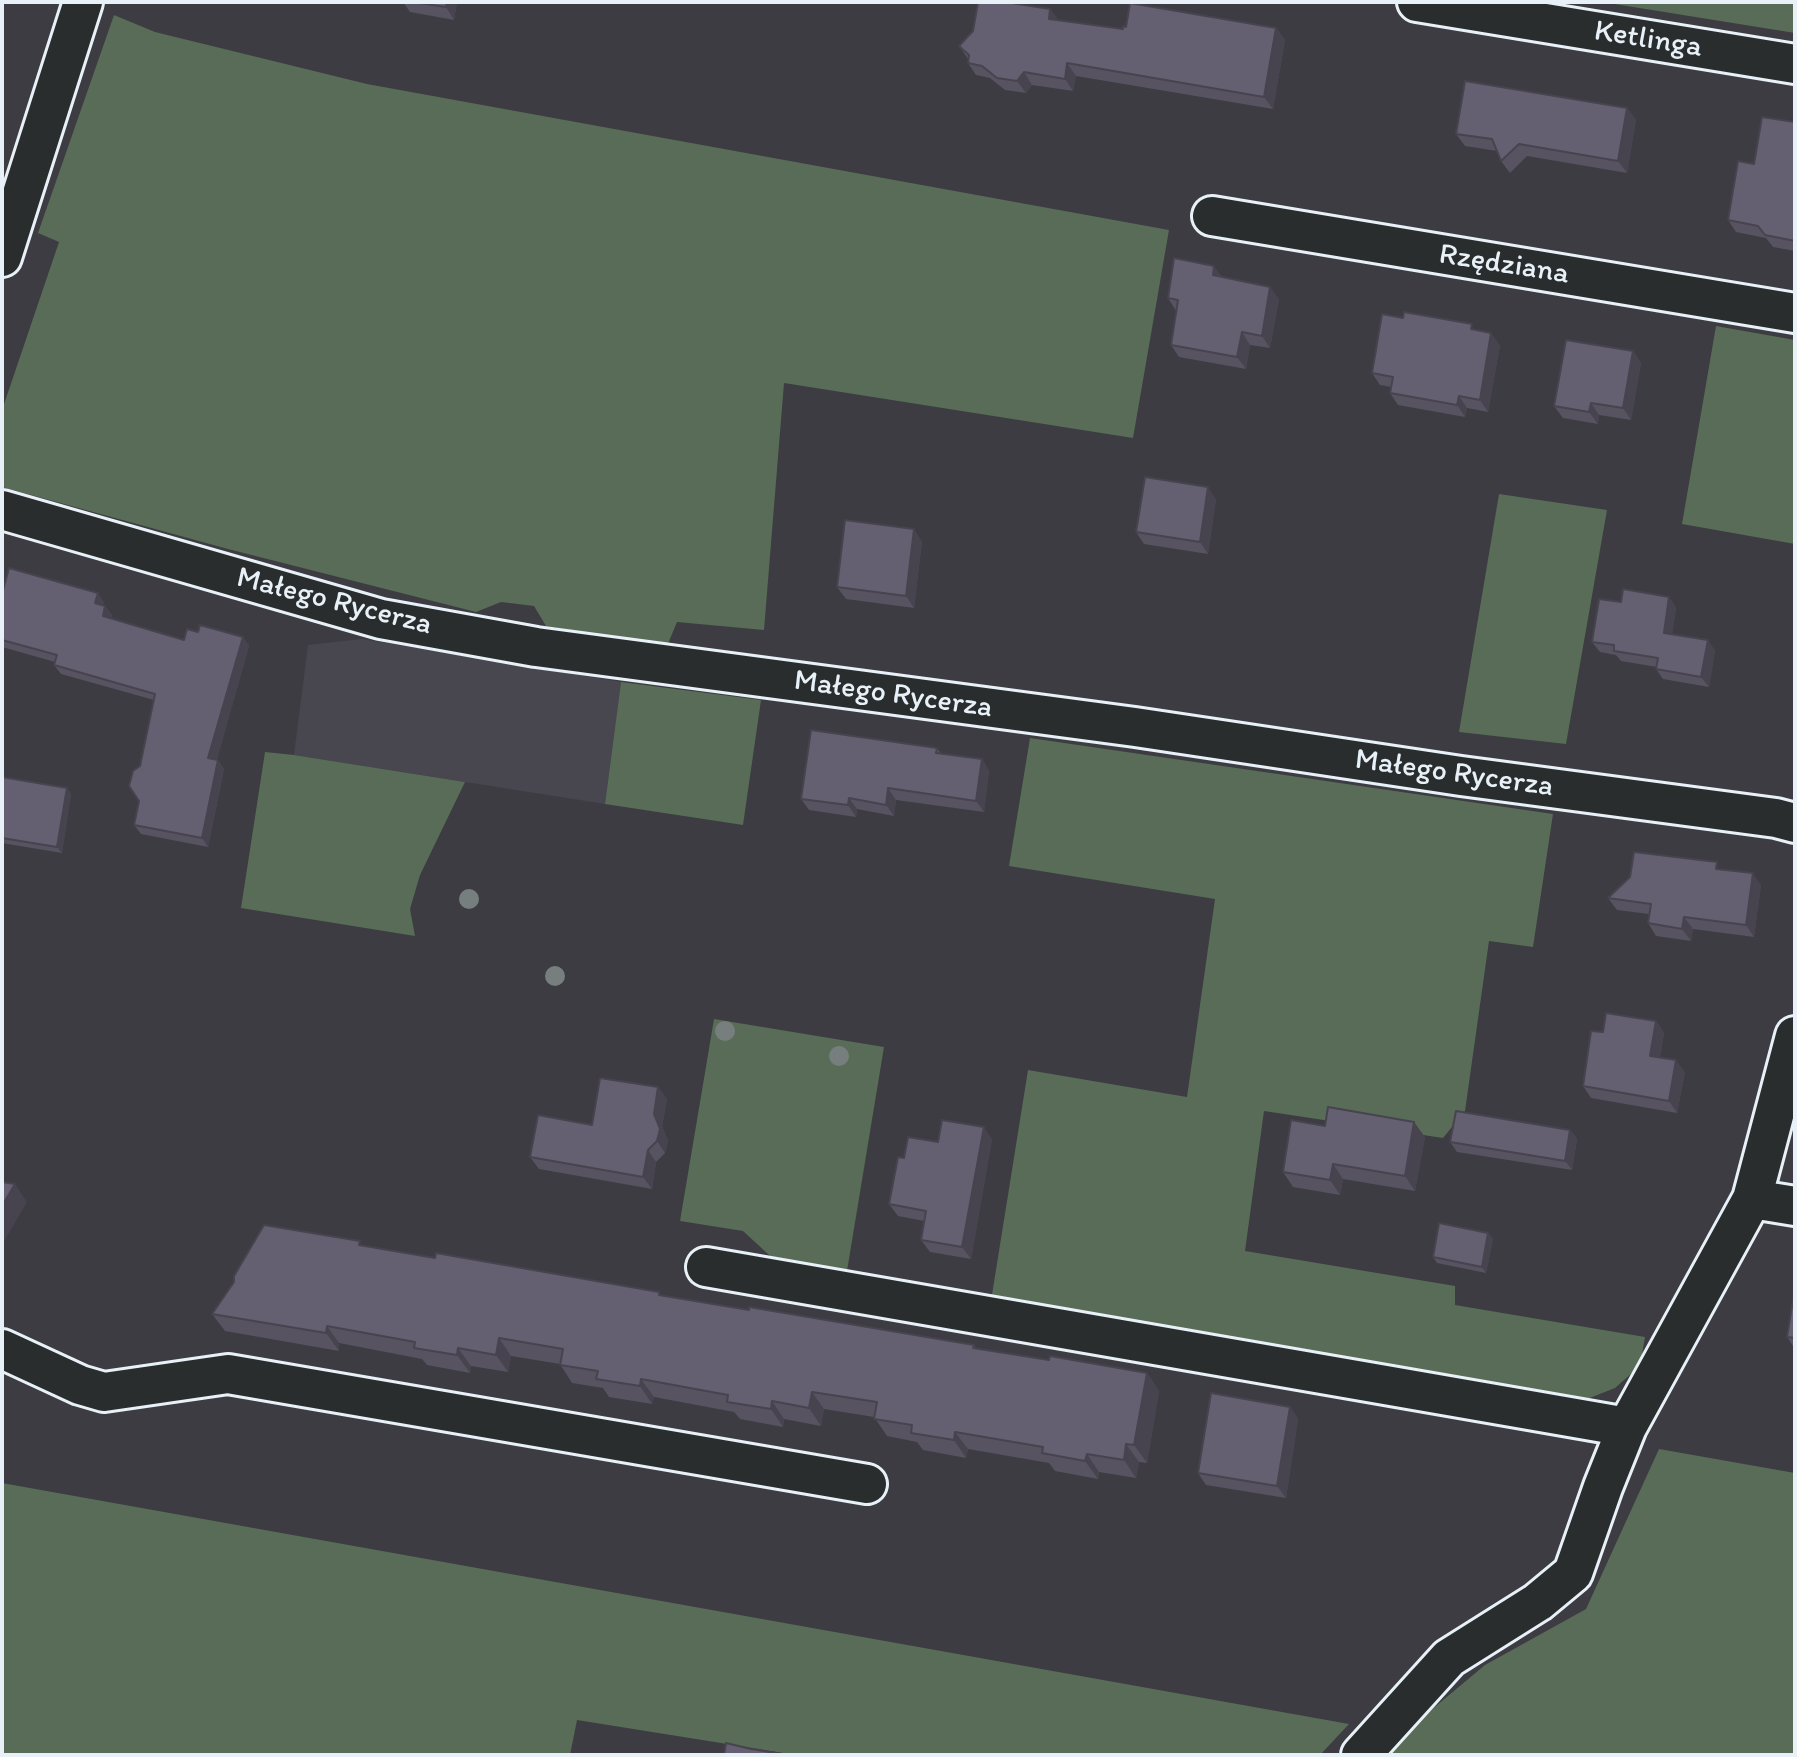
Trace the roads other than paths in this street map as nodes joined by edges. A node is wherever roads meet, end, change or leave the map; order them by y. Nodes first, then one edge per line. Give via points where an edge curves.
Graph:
1 (83, 2) edge
2 (1417, 2) edge
3 (1795, 64) edge
4 (1212, 216) dead end
5 (2, 257) edge
6 (1795, 313) edge
7 (2, 510) edge
8 (1795, 823) edge
9 (1795, 1036) edge
10 (1752, 1199) junction
11 (1795, 1206) edge
12 (706, 1267) dead end
13 (2, 1349) edge
14 (1627, 1427) junction
15 (867, 1484) dead end
16 (1362, 1755) edge

1 - 5 street
2 - 3 street, Ketlinga
4 - 6 street, Rzędziana
7 - 8 street, Małego Rycerza via 381,619 536,647 1136,727
9 - 10 street
10 - 11 street
10 - 14 street
12 - 14 street
13 - 15 street via 104,1392 228,1374
14 - 16 street via 1573,1573 1538,1602 1449,1658

